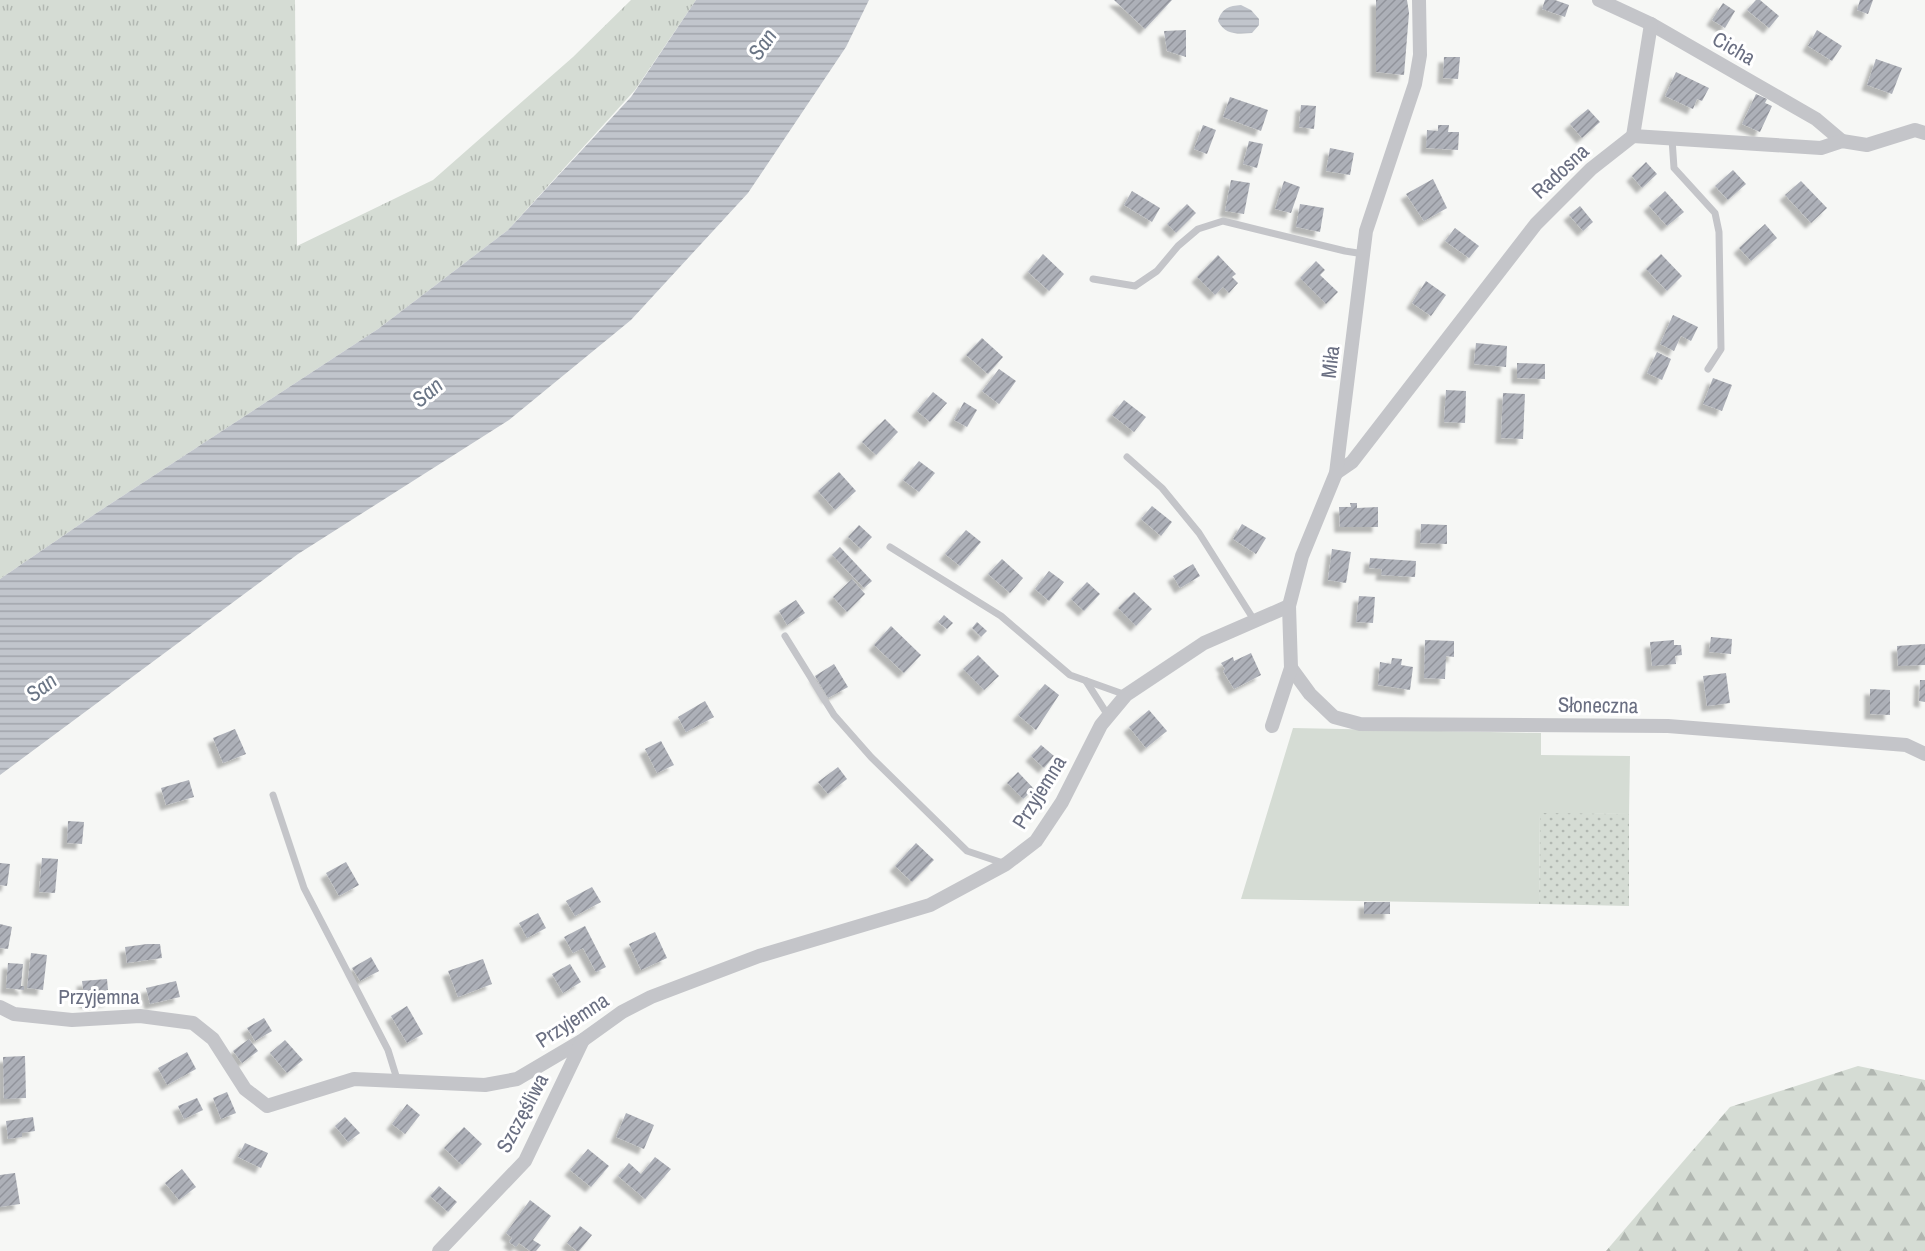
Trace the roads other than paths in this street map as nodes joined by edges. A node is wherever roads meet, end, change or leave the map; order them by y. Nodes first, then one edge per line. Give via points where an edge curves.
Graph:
1 (1419, 0) edge
2 (1599, 0) edge
3 (1651, 24) junction
4 (1925, 133) edge
5 (1633, 136) junction
6 (1672, 139) junction
7 (1842, 141) junction
8 (1364, 254) junction
9 (1093, 279) dead end
10 (1708, 369) dead end
11 (1127, 457) dead end
12 (1336, 473) junction
13 (890, 547) dead end
14 (1289, 606) junction
15 (1254, 620) junction
16 (785, 636) dead end
17 (1291, 668) junction
18 (1086, 680) junction
19 (1126, 695) junction
20 (1108, 717) junction
21 (1272, 726) dead end
22 (1925, 754) edge
23 (273, 795) dead end
24 (1006, 864) junction
25 (0, 1007) edge
26 (583, 1040) junction
27 (397, 1079) junction
28 (439, 1251) edge

1 - 8 street, Miła via 1420,56 1415,84 1366,231
2 - 3 street, Cicha
3 - 5 street
3 - 7 street, Cicha via 1816,119
4 - 7 street via 1915,130 1868,145
5 - 6 street
5 - 12 street, Radosna via 1591,169 1536,224 1352,462
6 - 7 street via 1821,148
6 - 10 lane via 1674,168 1715,213 1719,232 1721,349
8 - 9 lane via 1223,221 1198,229 1157,271 1135,286
8 - 12 street, Miła
11 - 15 lane via 1162,488 1199,533
12 - 14 street, Miła via 1302,556
13 - 18 lane via 1001,616 1070,675
14 - 15 street, Przyjemna
14 - 17 street, Miła
15 - 19 street, Przyjemna via 1204,643
16 - 24 lane via 834,715 871,757 967,851
17 - 21 street, Miła
17 - 22 street, Słoneczna via 1334,717 1360,724 1668,726 1906,745
18 - 19 lane
18 - 20 lane
19 - 20 street, Przyjemna
20 - 24 street, Przyjemna via 1036,841
23 - 27 lane via 304,888 388,1050
24 - 26 street, Przyjemna via 930,905 759,956 651,997
25 - 27 street, Przyjemna via 14,1014 72,1020 140,1016 193,1023 213,1039 245,1089 267,1106 354,1079
26 - 27 street, Przyjemna via 517,1079 485,1085
26 - 28 street, Szczęśliwa via 525,1161

